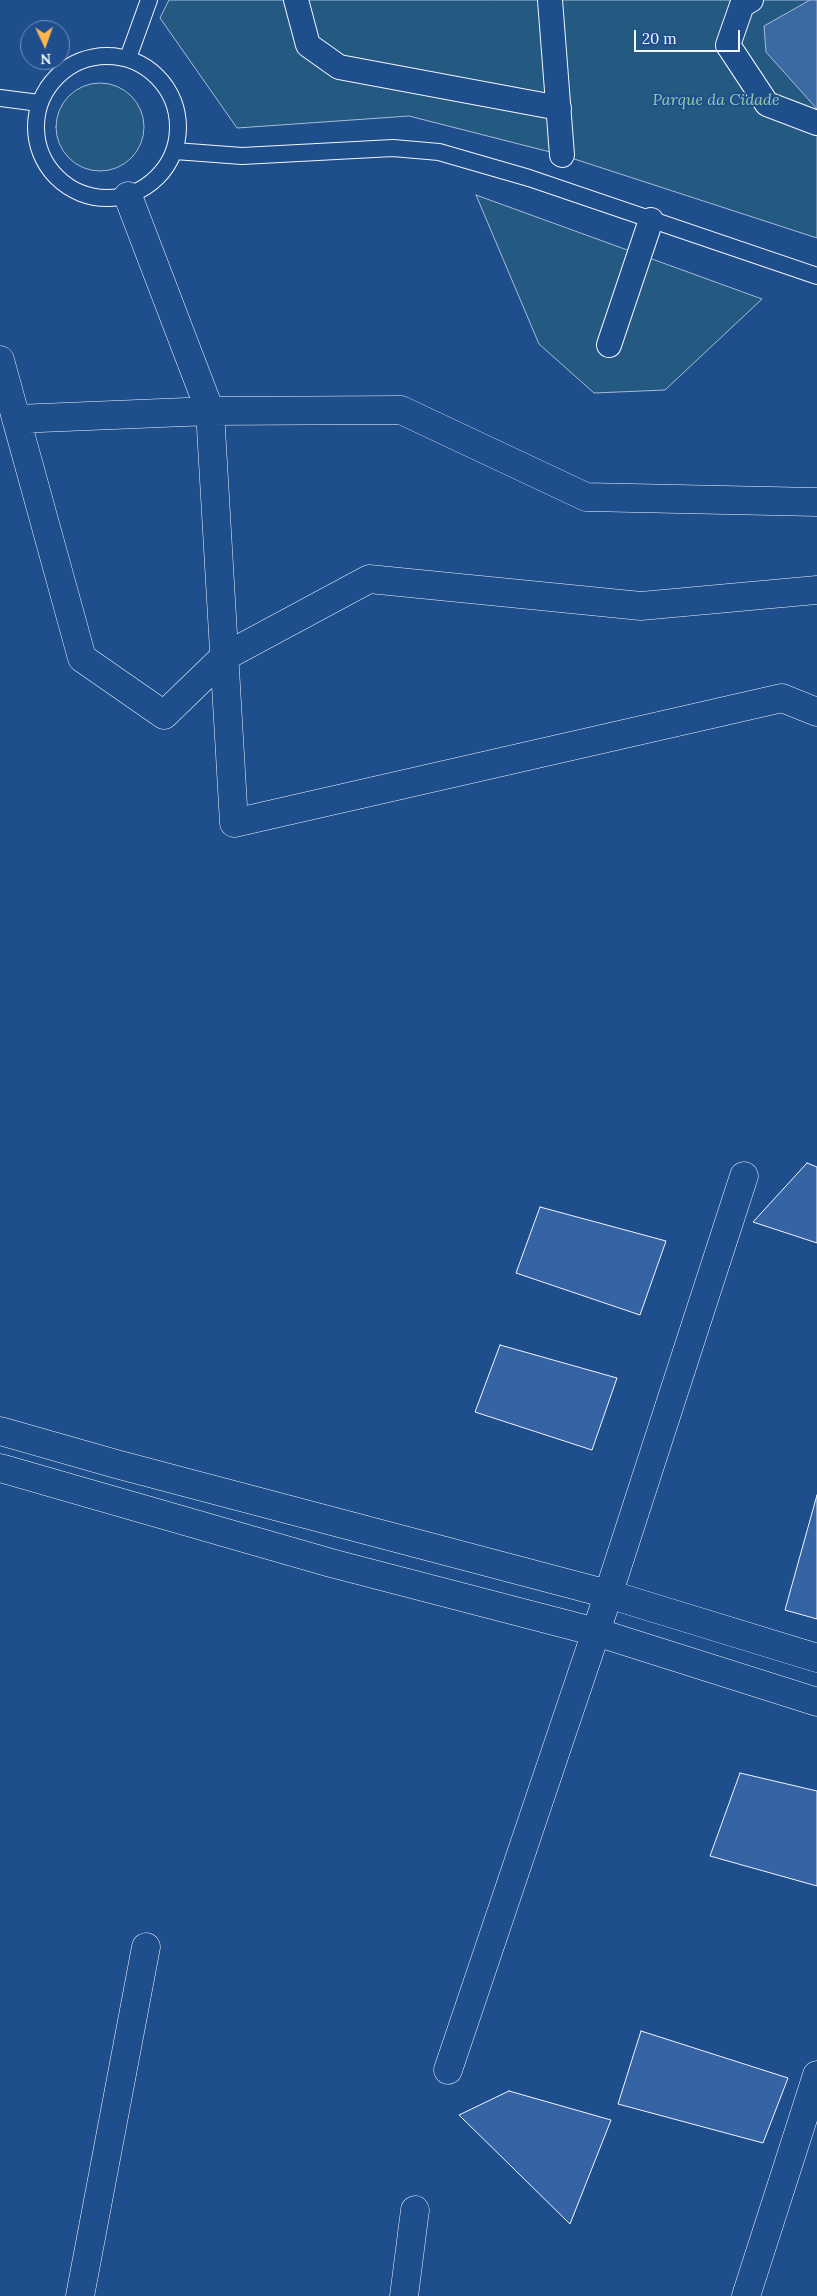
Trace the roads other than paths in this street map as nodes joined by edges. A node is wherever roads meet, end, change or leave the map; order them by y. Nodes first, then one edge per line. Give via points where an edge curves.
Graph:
1 (149, 0) edge
2 (296, 0) edge
3 (550, 0) edge
4 (751, 0) edge
5 (128, 58) junction
6 (0, 98) edge
7 (39, 103) junction
8 (559, 108) junction
9 (817, 123) edge
10 (175, 151) junction
11 (562, 155) dead end
12 (128, 196) junction
13 (651, 220) junction
14 (817, 276) edge
15 (609, 345) dead end
16 (0, 360) edge
17 (210, 411) junction
18 (16, 418) junction
19 (817, 502) edge
20 (817, 590) edge
21 (224, 657) junction
22 (817, 712) edge
23 (744, 1176) dead end
24 (0, 1431) edge
25 (116, 1464) junction
26 (0, 1468) edge
27 (105, 1499) junction
28 (342, 1522) junction
29 (429, 1546) junction
30 (331, 1563) junction
31 (416, 1585) junction
32 (608, 1594) junction
33 (596, 1632) junction
34 (817, 1658) edge
35 (817, 1702) edge
36 (146, 1947) dead end
37 (448, 2070) dead end
38 (817, 2076) edge
39 (415, 2210) dead end
40 (80, 2296) edge
41 (404, 2296) edge
42 (746, 2296) edge

1 - 5 lane
2 - 8 street via 308,45 339,67
3 - 8 street
4 - 9 street via 742,5 728,45 767,104
5 - 7 lane via 110,55 88,58 67,68 50,83
5 - 10 lane via 152,70 167,86 177,107 180,129
6 - 7 lane
7 - 12 lane via 35,125 38,147 48,167 63,184 83,194 105,198
8 - 11 street
10 - 12 lane via 165,171 148,186
10 - 13 lane via 242,156 393,148 439,152 529,178
12 - 17 street
13 - 14 lane
13 - 15 street
16 - 18 street
17 - 18 street
17 - 19 street via 402,410 586,497
17 - 21 street
18 - 21 street via 82,658 164,716
20 - 21 street via 641,606 369,579
21 - 22 street via 234,823 782,698
23 - 32 street
24 - 25 street
25 - 27 street
25 - 28 street
26 - 27 street
27 - 30 street
28 - 29 street
28 - 30 street
29 - 31 street
29 - 32 street
30 - 31 street
31 - 33 street
32 - 33 street
32 - 34 street
33 - 35 street
33 - 37 street
36 - 40 street
38 - 42 street
39 - 41 street

